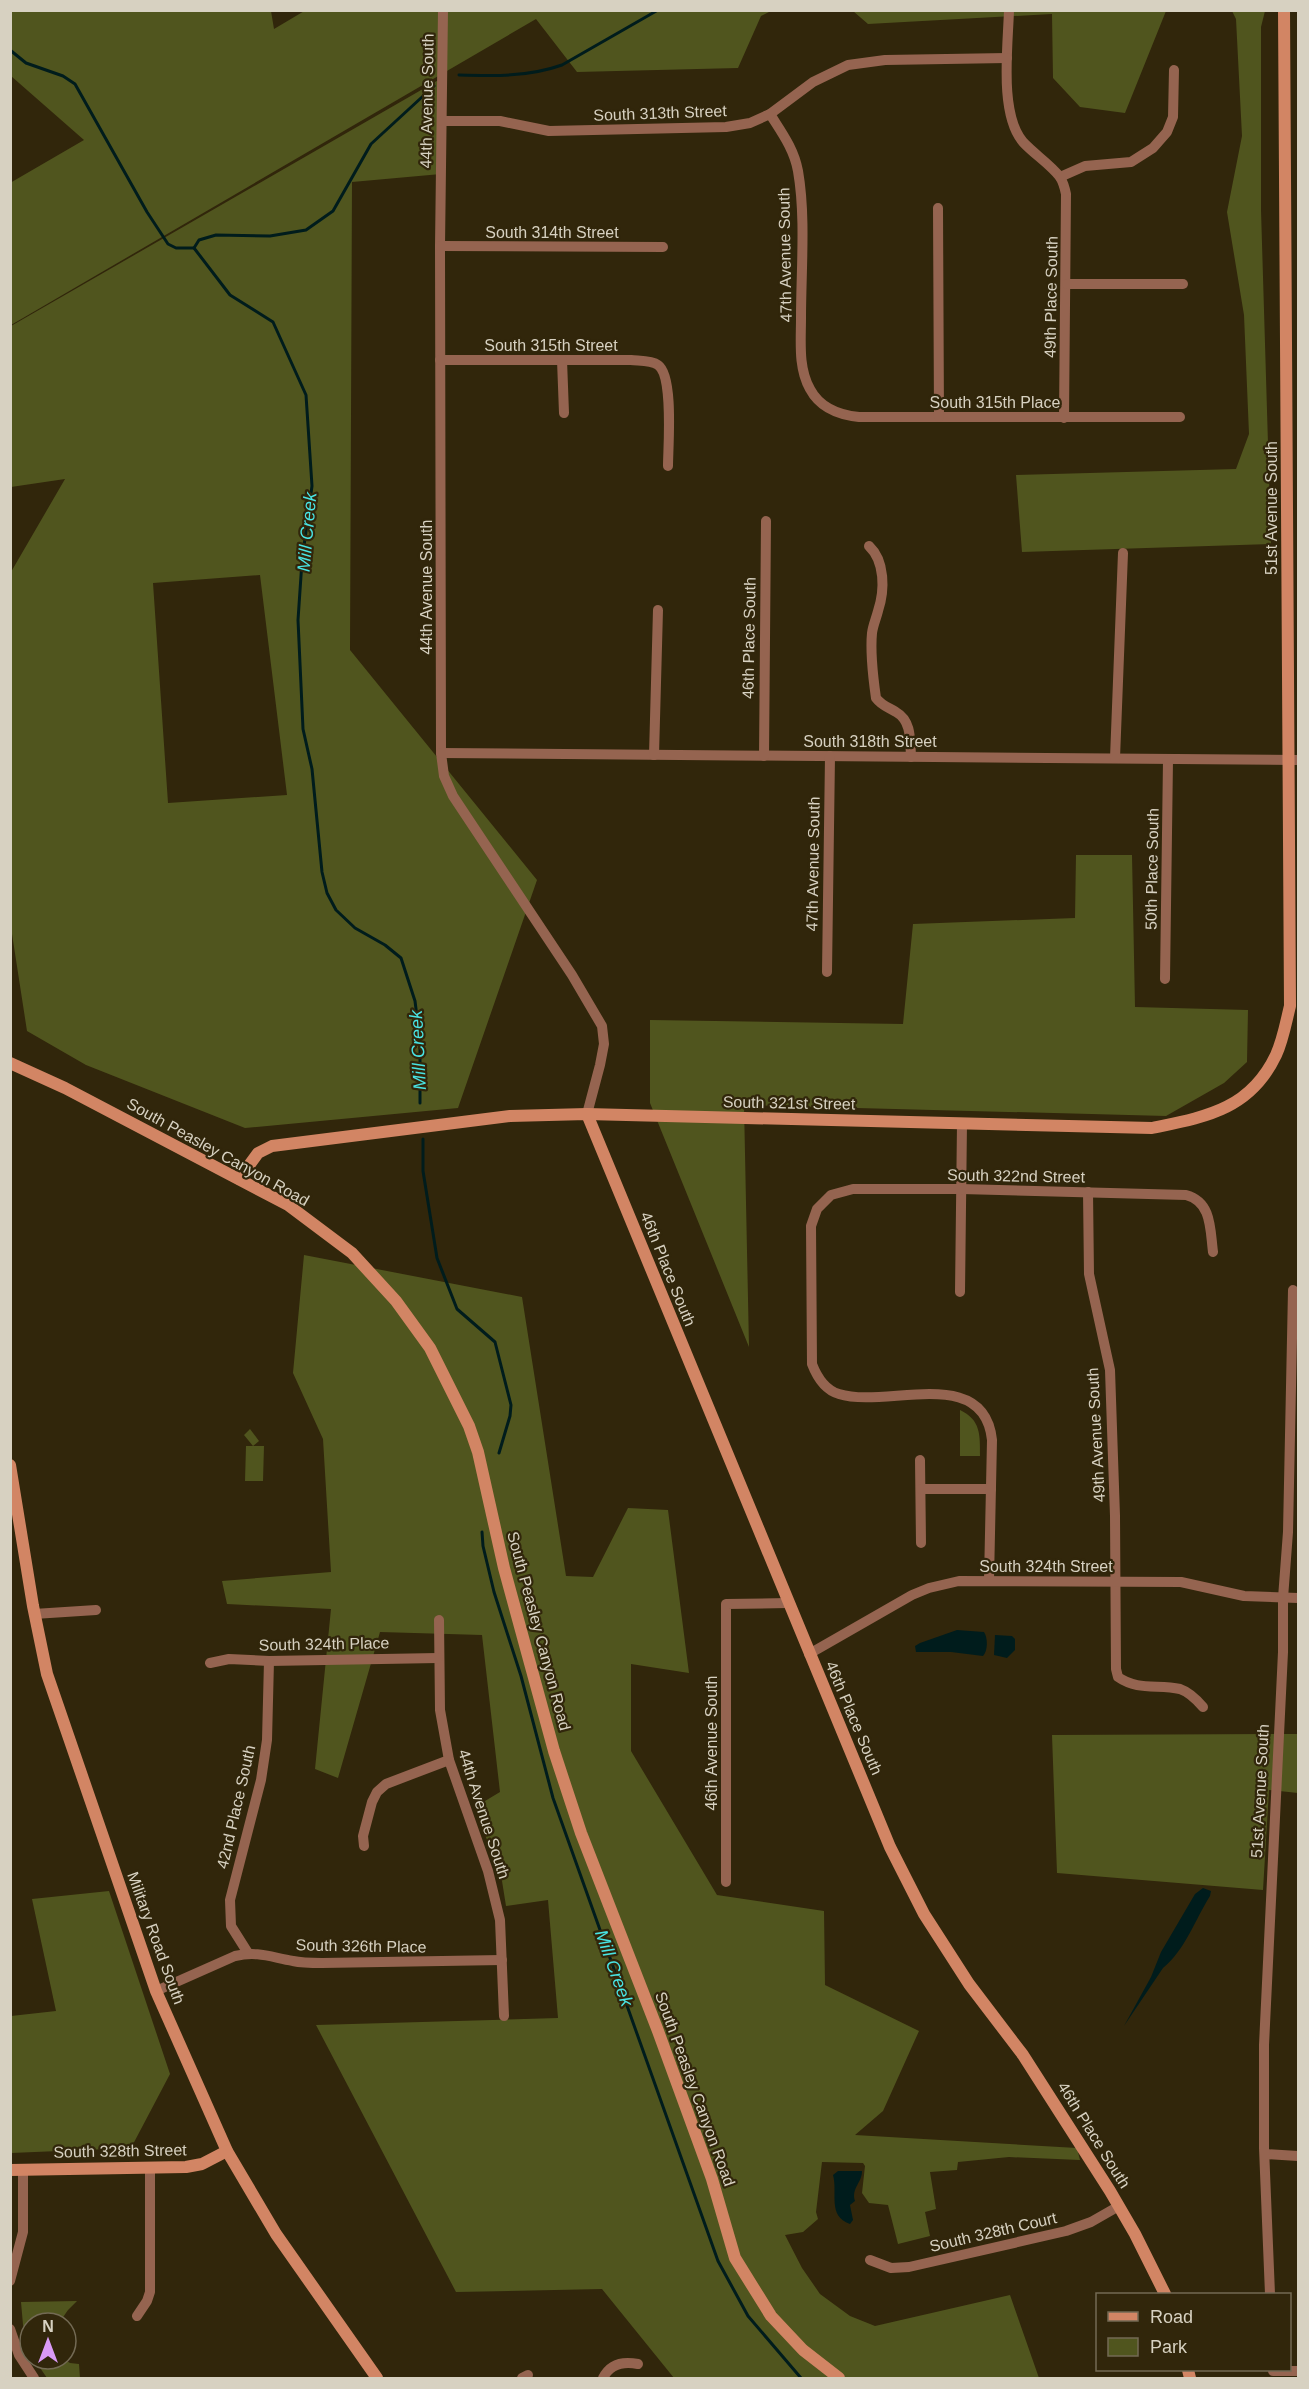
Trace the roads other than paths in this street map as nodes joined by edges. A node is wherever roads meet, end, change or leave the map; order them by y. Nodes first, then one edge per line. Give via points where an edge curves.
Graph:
1 (443, 10) edge
2 (1009, 10) edge
3 (1284, 10) edge
4 (1007, 58) junction
5 (1174, 70) dead end
6 (770, 114) junction
7 (442, 121) junction
8 (1060, 177) junction
9 (938, 208) dead end
10 (440, 246) junction
11 (663, 247) dead end
12 (1067, 284) junction
13 (1183, 284) dead end
14 (440, 360) junction
15 (561, 360) junction
16 (816, 399) joint
17 (564, 413) dead end
18 (939, 417) junction
19 (1180, 417) dead end
20 (1064, 418) junction
21 (668, 466) dead end
22 (1293, 477) edge
23 (766, 521) dead end
24 (869, 546) dead end
25 (1123, 553) dead end
26 (658, 610) dead end
27 (1293, 622) edge
28 (441, 753) junction
29 (654, 755) junction
30 (764, 756) junction
31 (830, 756) junction
32 (911, 757) junction
33 (1115, 758) junction
34 (1168, 760) junction
35 (1294, 760) edge
36 (827, 972) dead end
37 (1165, 979) dead end
38 (1290, 1006) joint
39 (10, 1063) edge
40 (587, 1114) junction
41 (962, 1123) junction
42 (238, 1179) junction
43 (961, 1189) junction
44 (1088, 1192) junction
45 (1213, 1252) dead end
46 (1293, 1290) dead end
47 (960, 1292) dead end
48 (920, 1460) dead end
49 (10, 1465) edge
50 (921, 1489) junction
51 (991, 1489) junction
52 (921, 1543) dead end
53 (989, 1580) junction
54 (1115, 1582) junction
55 (1283, 1598) junction
56 (1299, 1598) edge
57 (788, 1603) junction
58 (96, 1610) dead end
59 (34, 1614) junction
60 (439, 1620) dead end
61 (809, 1654) junction
62 (438, 1658) junction
63 (269, 1661) junction
64 (210, 1663) dead end
65 (1203, 1707) dead end
66 (449, 1760) junction
67 (364, 1846) dead end
68 (726, 1882) dead end
69 (248, 1953) junction
70 (502, 1960) junction
71 (156, 1991) junction
72 (504, 2016) dead end
73 (227, 2151) junction
74 (1265, 2154) junction
75 (1299, 2156) edge
76 (150, 2167) junction
77 (17, 2170) edge
78 (1119, 2206) junction
79 (870, 2260) dead end
80 (10, 2281) edge
81 (1164, 2293) edge
82 (1270, 2293) edge
83 (137, 2316) dead end
84 (12, 2337) edge
85 (638, 2364) dead end
86 (1299, 2371) edge
87 (1273, 2373) edge
88 (34, 2379) edge
89 (377, 2379) edge
90 (603, 2379) edge
91 (839, 2379) edge

1 - 7 street, 44th Avenue South
2 - 4 street
3 - 22 main road, 51st Avenue South
4 - 6 street, South 313th Street via 885,60 848,65 813,82
4 - 8 street via 1013,125 1022,141
5 - 8 street via 1173,117 1167,132 1153,148 1131,162 1084,166
6 - 7 street, South 313th Street via 739,126 704,129 549,131 500,121
6 - 16 street, 47th Avenue South via 790,145 798,170 802,357 804,375
7 - 10 street, 44th Avenue South
8 - 12 street, 49th Place South via 1066,194
9 - 18 street
10 - 11 street, South 314th Street
10 - 14 street, 44th Avenue South
12 - 13 street
12 - 20 street, 49th Place South
14 - 15 street, South 315th Street
14 - 28 street, 44th Avenue South
15 - 17 street
15 - 21 street, South 315th Street via 631,360 660,367 667,387
16 - 18 street, South 315th Place via 845,416
18 - 20 street, South 315th Place
19 - 20 street, South 315th Place
22 - 27 main road, 51st Avenue South
23 - 30 street, 46th Place South
24 - 32 street via 881,563 881,597 872,637 876,698 907,723
25 - 33 street
26 - 29 street
27 - 35 main road, 51st Avenue South
28 - 29 street, South 318th Street
28 - 40 street, 44th Avenue South via 444,776 453,796 602,1026 604,1044
29 - 30 street, South 318th Street
30 - 31 street, South 318th Street
31 - 32 street, South 318th Street
31 - 36 street, 47th Avenue South
32 - 33 street, South 318th Street
33 - 34 street, South 318th Street
34 - 35 street, South 318th Street
34 - 37 street, 50th Place South
35 - 38 main road, 51st Avenue South
38 - 41 main road, South 321st Street via 1277,1054 1266,1074 1250,1092 1214,1114 1152,1128
39 - 42 main road, South Peasley Canyon Road
40 - 41 main road, South 321st Street
40 - 42 main road, South 321st Street via 510,1116 272,1146 258,1153
40 - 57 main road, 46th Place South
41 - 43 street
42 - 91 main road, South Peasley Canyon Road via 288,1205 352,1253 396,1301 430,1348 456,1397 478,1452 504,1568 554,1751 581,1833 712,2179 735,2258 771,2316 803,2350
43 - 44 street, South 322nd Street
43 - 47 street
43 - 51 street, South 322nd Street via 853,1189 831,1195 821,1203 811,1226 812,1364 822,1382 840,1395 944,1395 977,1405 990,1425
44 - 45 street, South 322nd Street via 1186,1195 1201,1202
44 - 54 street, 49th Avenue South via 1089,1274 1110,1370
46 - 55 street, 51st Avenue South
48 - 50 street
49 - 59 main road, Military Road South
50 - 51 street
50 - 52 street
51 - 53 street
53 - 54 street, South 324th Street
53 - 61 street, South 324th Street via 929,1588
54 - 55 street, South 324th Street via 1180,1582 1244,1596
54 - 65 street, 49th Avenue South via 1118,1677 1130,1685 1181,1690
55 - 56 street, South 324th Street
55 - 74 street, 51st Avenue South via 1264,2044
57 - 61 main road, 46th Place South
57 - 68 street, 46th Avenue South via 726,1604
58 - 59 street
59 - 71 main road, Military Road South via 47,1674
60 - 62 street, 44th Avenue South
61 - 78 main road, 46th Place South via 890,1847 924,1914 969,1984 1029,2064
62 - 63 street, South 324th Place
62 - 66 street, 44th Avenue South via 440,1710
63 - 64 street, South 324th Place via 229,1659
63 - 69 street, 42nd Place South via 267,1740 261,1780 230,1900 231,1926
66 - 67 street via 386,1784 377,1792 363,1836
66 - 70 street, 44th Avenue South via 488,1871 500,1920
69 - 70 street, South 326th Place via 322,1963
69 - 71 street, South 326th Place
70 - 72 street, 44th Avenue South
71 - 73 main road, Military Road South
73 - 76 main road, South 328th Street via 186,2168
73 - 89 main road, Military Road South via 276,2234
74 - 75 street
74 - 82 street, 51st Avenue South
76 - 77 main road, South 328th Street
76 - 83 street via 150,2292
77 - 80 street via 23,2232
78 - 79 street, South 328th Court via 1066,2231 903,2268
78 - 81 main road, 46th Place South
84 - 88 street
85 - 90 street via 617,2364
86 - 87 street

